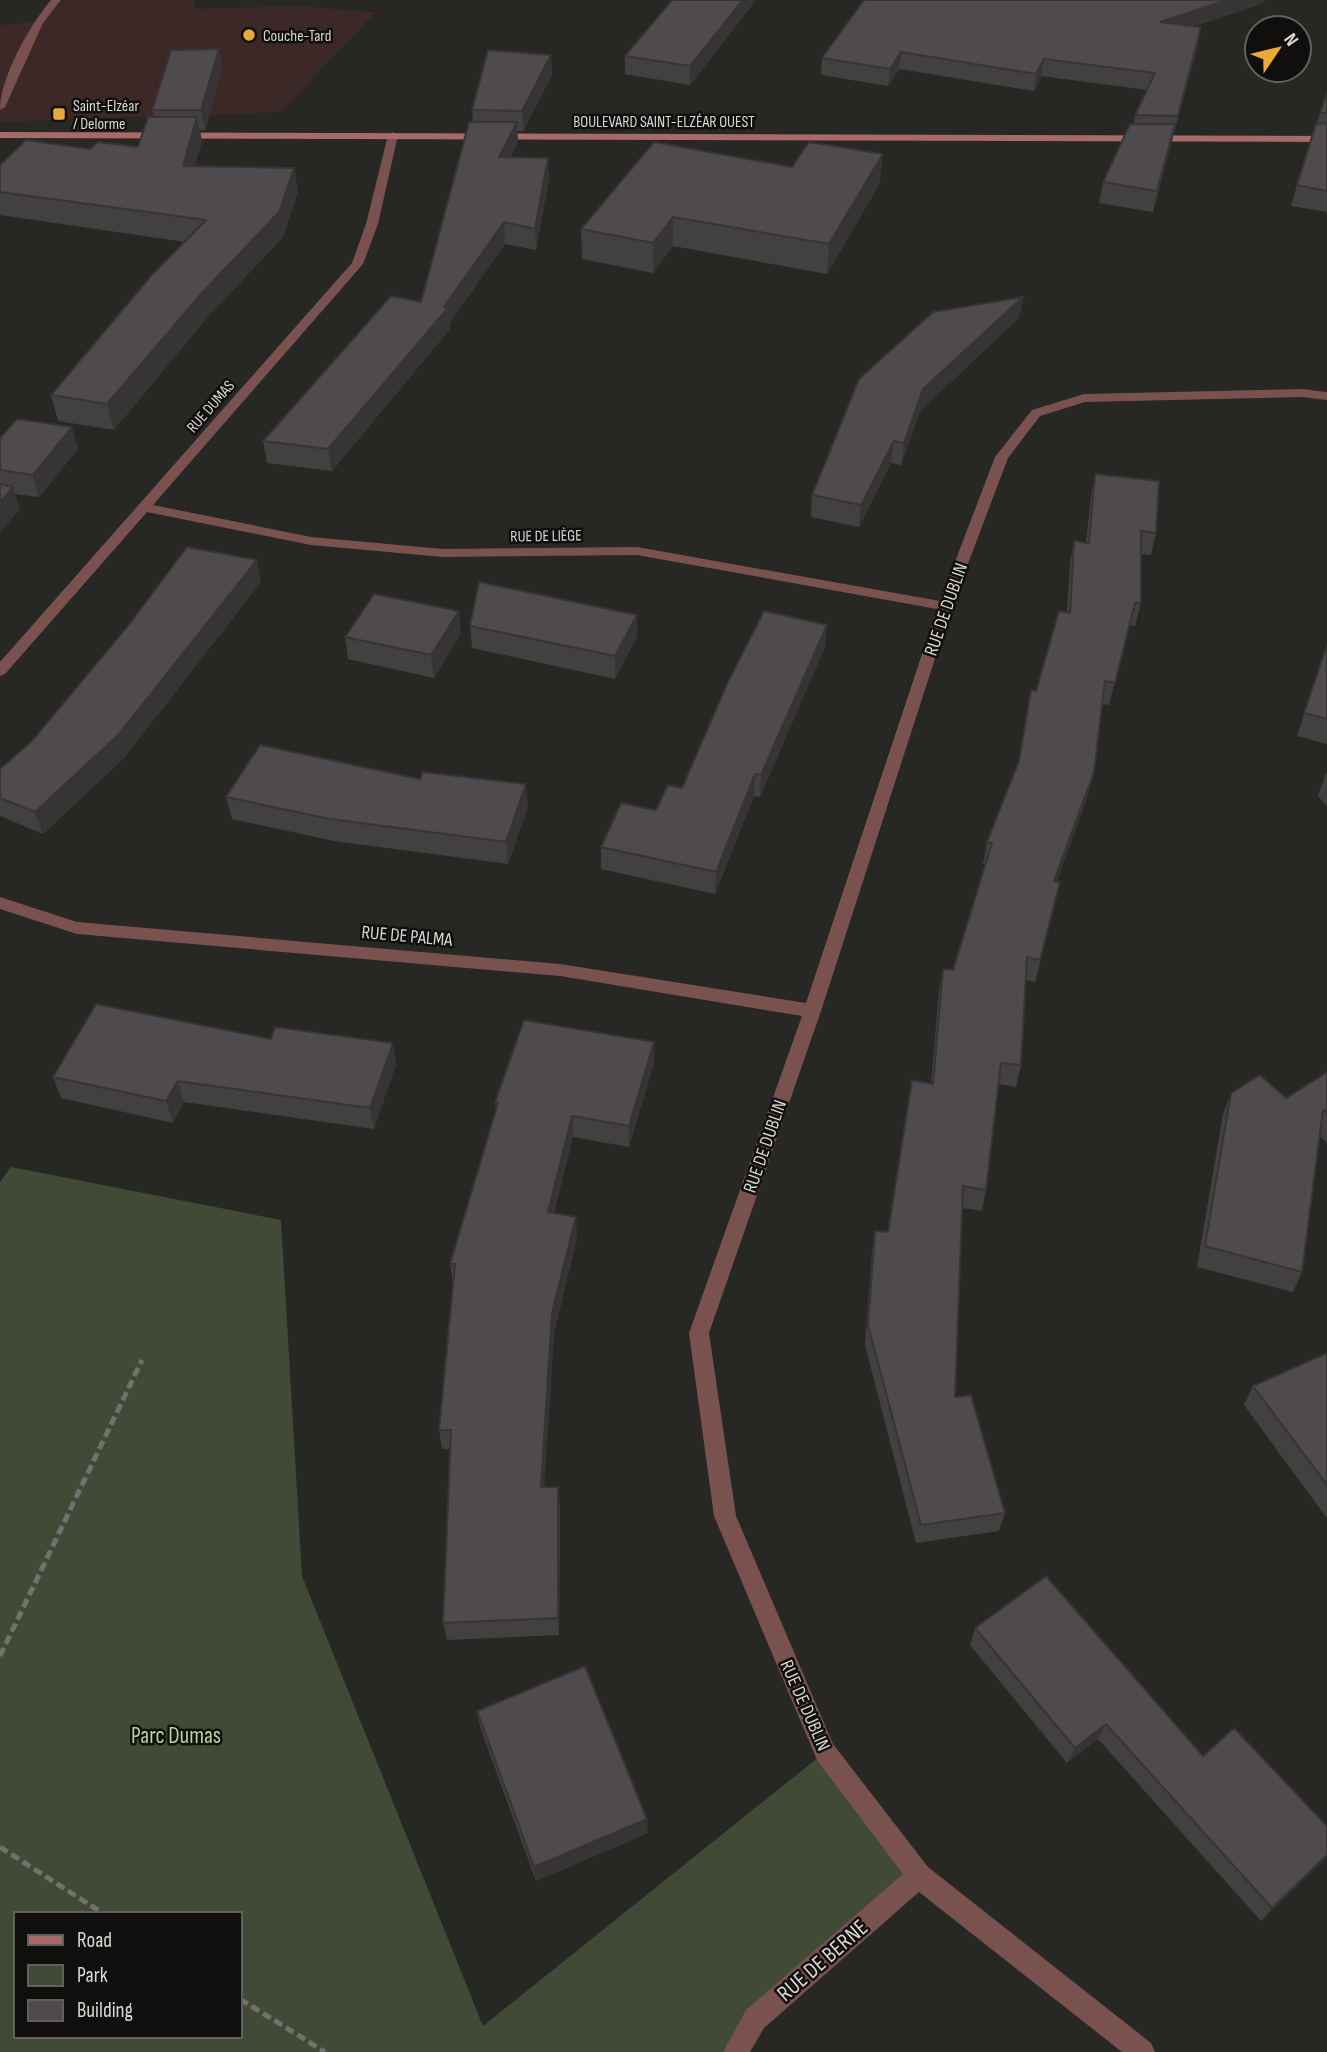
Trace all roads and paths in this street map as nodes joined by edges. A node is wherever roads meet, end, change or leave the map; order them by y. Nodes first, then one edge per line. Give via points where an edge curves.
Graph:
1 (56, 0) edge
2 (0, 107) edge
3 (0, 135) edge
4 (393, 135) junction
5 (1327, 139) edge
6 (1327, 396) edge
7 (146, 508) junction
8 (945, 606) junction
9 (0, 671) edge
10 (0, 903) edge
11 (811, 1011) junction
12 (142, 1360) dead end
13 (0, 1656) edge
14 (0, 1847) edge
15 (919, 1876) junction
16 (101, 1912) edge
17 (242, 2000) edge
18 (325, 2052) edge
19 (736, 2052) edge
20 (1142, 2052) edge

1 - 2 street via 38,22
3 - 4 street, BOULEVARD SAINT-ELZÉAR OUEST
4 - 5 street, BOULEVARD SAINT-ELZÉAR OUEST
4 - 7 street, RUE DUMAS via 372,224 357,264
6 - 8 street, RUE DE DUBLIN via 1084,398 1036,413 1002,457
7 - 8 street, RUE DE LIÈGE via 312,541 443,553 637,551
7 - 9 street, RUE DUMAS
8 - 11 street, RUE DE DUBLIN
10 - 11 street, RUE DE PALMA via 78,928 560,970
11 - 15 street, RUE DE DUBLIN via 699,1333 725,1516 825,1752
12 - 13 path
14 - 16 path
15 - 19 street, RUE DE BERNE via 755,2019
15 - 20 street, RUE DE DUBLIN
17 - 18 path

